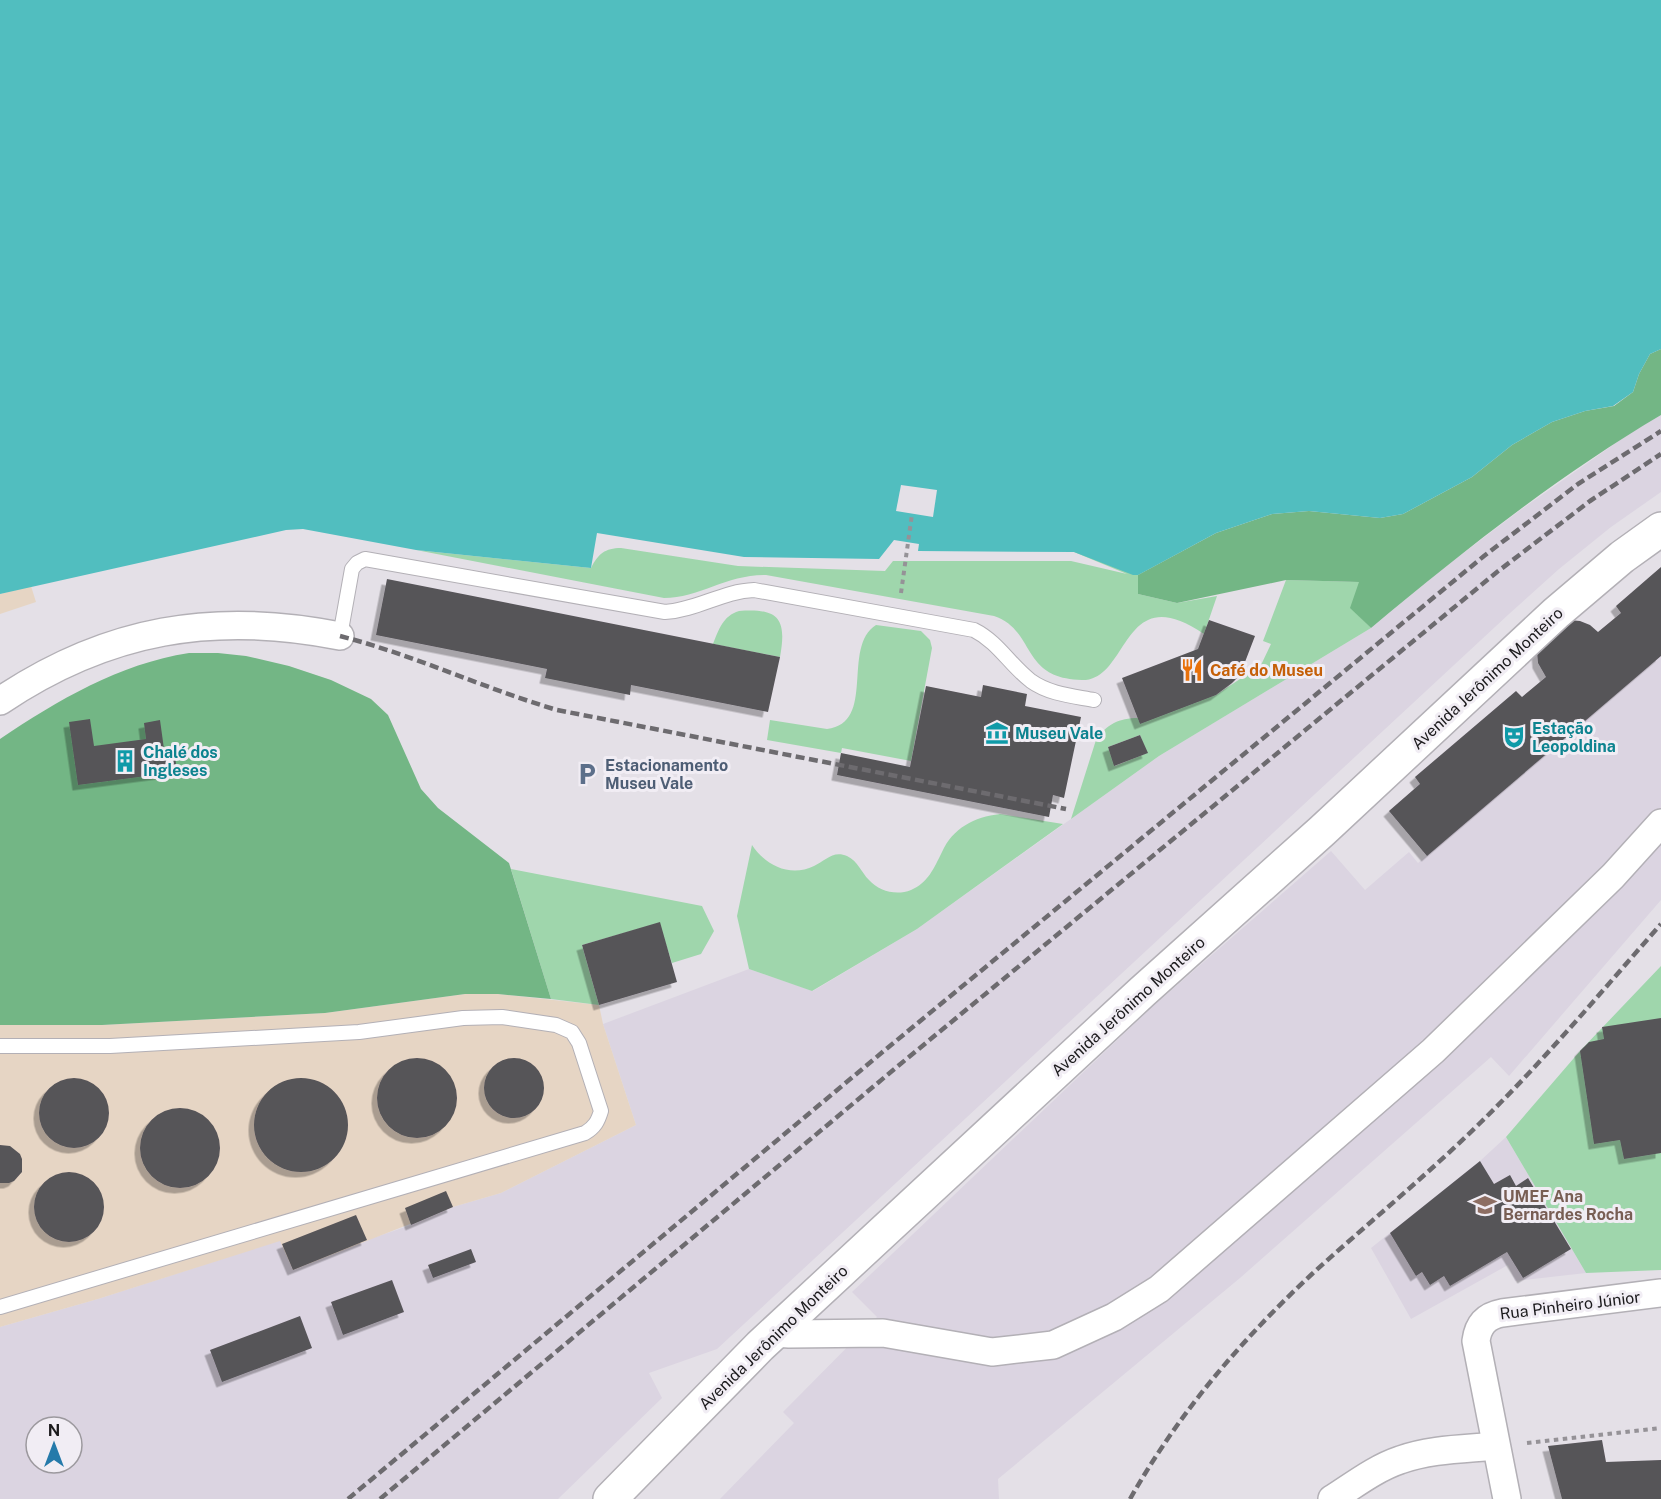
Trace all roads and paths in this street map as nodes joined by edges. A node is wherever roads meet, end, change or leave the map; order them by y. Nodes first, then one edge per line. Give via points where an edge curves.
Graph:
1 (912, 514) dead end
2 (1661, 529) edge
3 (900, 599) dead end
4 (340, 636) joint
5 (1094, 700) dead end
6 (0, 701) edge
7 (1661, 823) edge
8 (0, 1046) edge
9 (1661, 1293) edge
10 (0, 1307) edge
11 (774, 1333) junction
12 (1661, 1428) edge
13 (1509, 1444) junction
14 (610, 1499) edge
15 (1332, 1499) edge
16 (1507, 1499) edge

1 - 3 path
2 - 11 street, Avenida Jerônimo Monteiro via 1556,613
4 - 5 lane via 352,569 365,559 665,612 754,590 974,630 992,641 1030,681 1057,693
4 - 6 street via 266,625 177,628 93,651 52,669
7 - 11 street via 1613,876 1433,1051 1159,1289 1114,1317 1053,1345 992,1352 883,1333
8 - 10 lane via 110,1046 359,1032 463,1018 502,1017 556,1025 572,1032 601,1111 593,1128 585,1133
9 - 13 street, Rua Pinheiro Júnior via 1493,1314 1486,1319 1476,1341
11 - 14 street, Avenida Jerônimo Monteiro
12 - 13 path
13 - 15 street via 1399,1460
13 - 16 street, Rua Pinheiro Júnior

